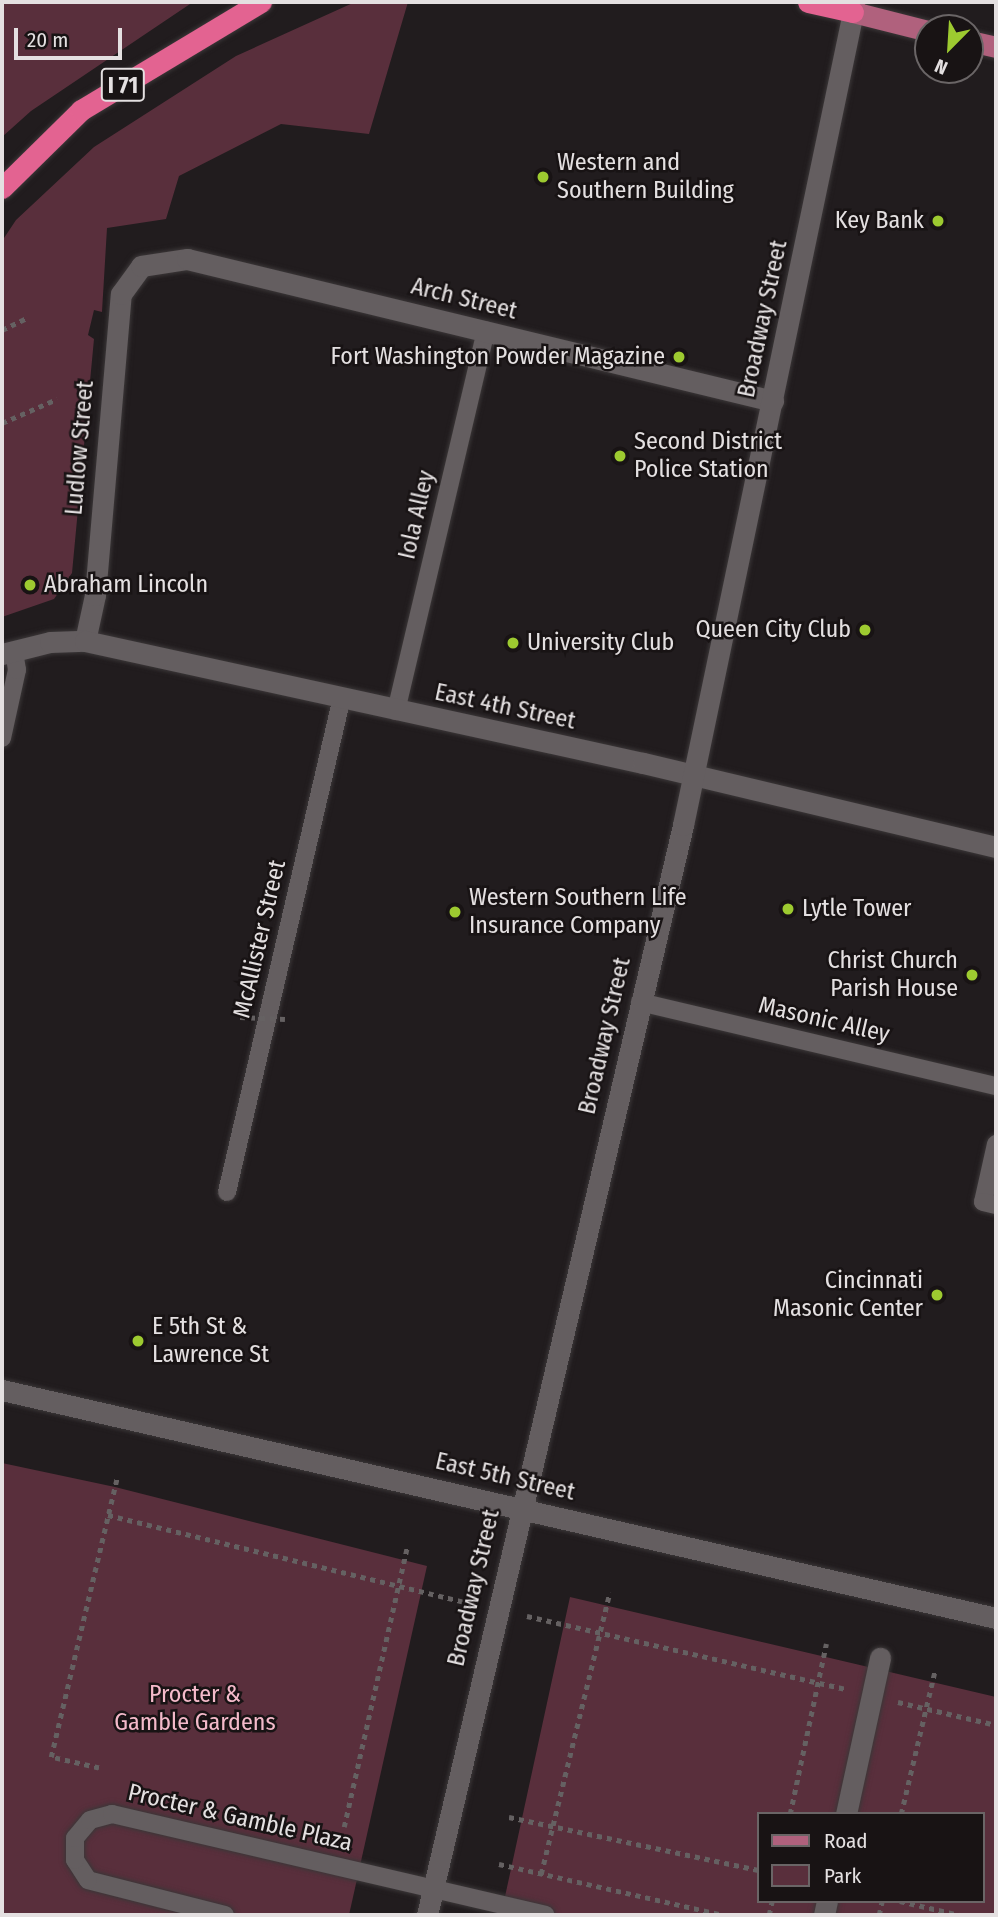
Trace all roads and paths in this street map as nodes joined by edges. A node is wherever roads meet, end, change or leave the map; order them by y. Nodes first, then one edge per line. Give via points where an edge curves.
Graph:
1 (261, 2) edge
2 (808, 2) edge
3 (853, 7) edge
4 (914, 27) edge
5 (2, 188) edge
6 (141, 266) joint
7 (27, 318) dead end
8 (2, 330) edge
9 (485, 331) junction
10 (57, 399) dead end
11 (773, 401) junction
12 (2, 423) edge
13 (85, 641) junction
14 (8, 653) edge
15 (342, 697) junction
16 (396, 711) junction
17 (2, 738) edge
18 (694, 776) junction
19 (996, 847) edge
20 (640, 1002) junction
21 (240, 1017) dead end
22 (285, 1019) dead end
23 (996, 1086) edge
24 (996, 1144) edge
25 (227, 1192) dead end
26 (996, 1205) edge
27 (2, 1390) edge
28 (117, 1478) dead end
29 (519, 1507) junction
30 (108, 1516) junction
31 (407, 1548) dead end
32 (398, 1585) junction
33 (610, 1592) dead end
34 (496, 1609) junction
35 (996, 1618) edge
36 (597, 1632) junction
37 (826, 1644) dead end
38 (880, 1658) dead end
39 (935, 1670) dead end
40 (818, 1683) junction
41 (872, 1695) junction
42 (925, 1708) junction
43 (996, 1725) edge
44 (99, 1769) dead end
45 (790, 1812) edge
46 (846, 1812) edge
47 (901, 1812) edge
48 (509, 1817) dead end
49 (344, 1827) dead end
50 (551, 1827) junction
51 (499, 1864) dead end
52 (757, 1870) edge
53 (541, 1874) junction
54 (434, 1889) junction
55 (908, 1903) edge
56 (225, 1915) edge
57 (427, 1915) edge
58 (545, 1915) edge
59 (724, 1915) edge
60 (959, 1915) edge

1 - 5 highway, I 71 via 81,110
2 - 3 highway
3 - 4 main road
3 - 11 main road, Broadway Street
6 - 9 main road, Arch Street via 187,260
6 - 13 main road, Ludlow Street via 121,294 95,595
7 - 8 path
9 - 11 main road, Arch Street
9 - 16 lane, Iola Alley
10 - 12 path
11 - 18 main road, Broadway Street
13 - 14 main road, East 4th Street via 50,642
13 - 15 main road, East 4th Street
14 - 17 lane via 17,670
15 - 16 main road, East 4th Street
15 - 25 lane, McAllister Street
16 - 18 main road, East 4th Street
18 - 19 main road, East 4th Street
18 - 20 main road, Broadway Street
20 - 23 lane, Masonic Alley
20 - 29 main road, Broadway Street
21 - 22 path, bridge
24 - 26 lane via 983,1202
27 - 29 main road, East 5th Street
28 - 30 path
29 - 34 main road, Broadway Street
29 - 35 main road, East 5th Street
30 - 32 path
30 - 44 path via 51,1757
31 - 32 path
32 - 34 path
32 - 49 path
33 - 36 path
34 - 36 path
34 - 54 main road, Broadway Street
36 - 40 path
36 - 50 path
37 - 40 path
38 - 41 main road
39 - 42 path
40 - 41 path
40 - 45 path
41 - 42 path
41 - 46 main road
42 - 43 path
42 - 47 path
48 - 50 path
50 - 52 path
50 - 53 path
51 - 53 path
53 - 59 path
54 - 56 lane, Procter & Gamble Plaza via 112,1814 90,1820 75,1838 75,1860 88,1880
54 - 57 main road, Broadway Street
54 - 58 lane, Procter & Gamble Plaza
55 - 60 path

